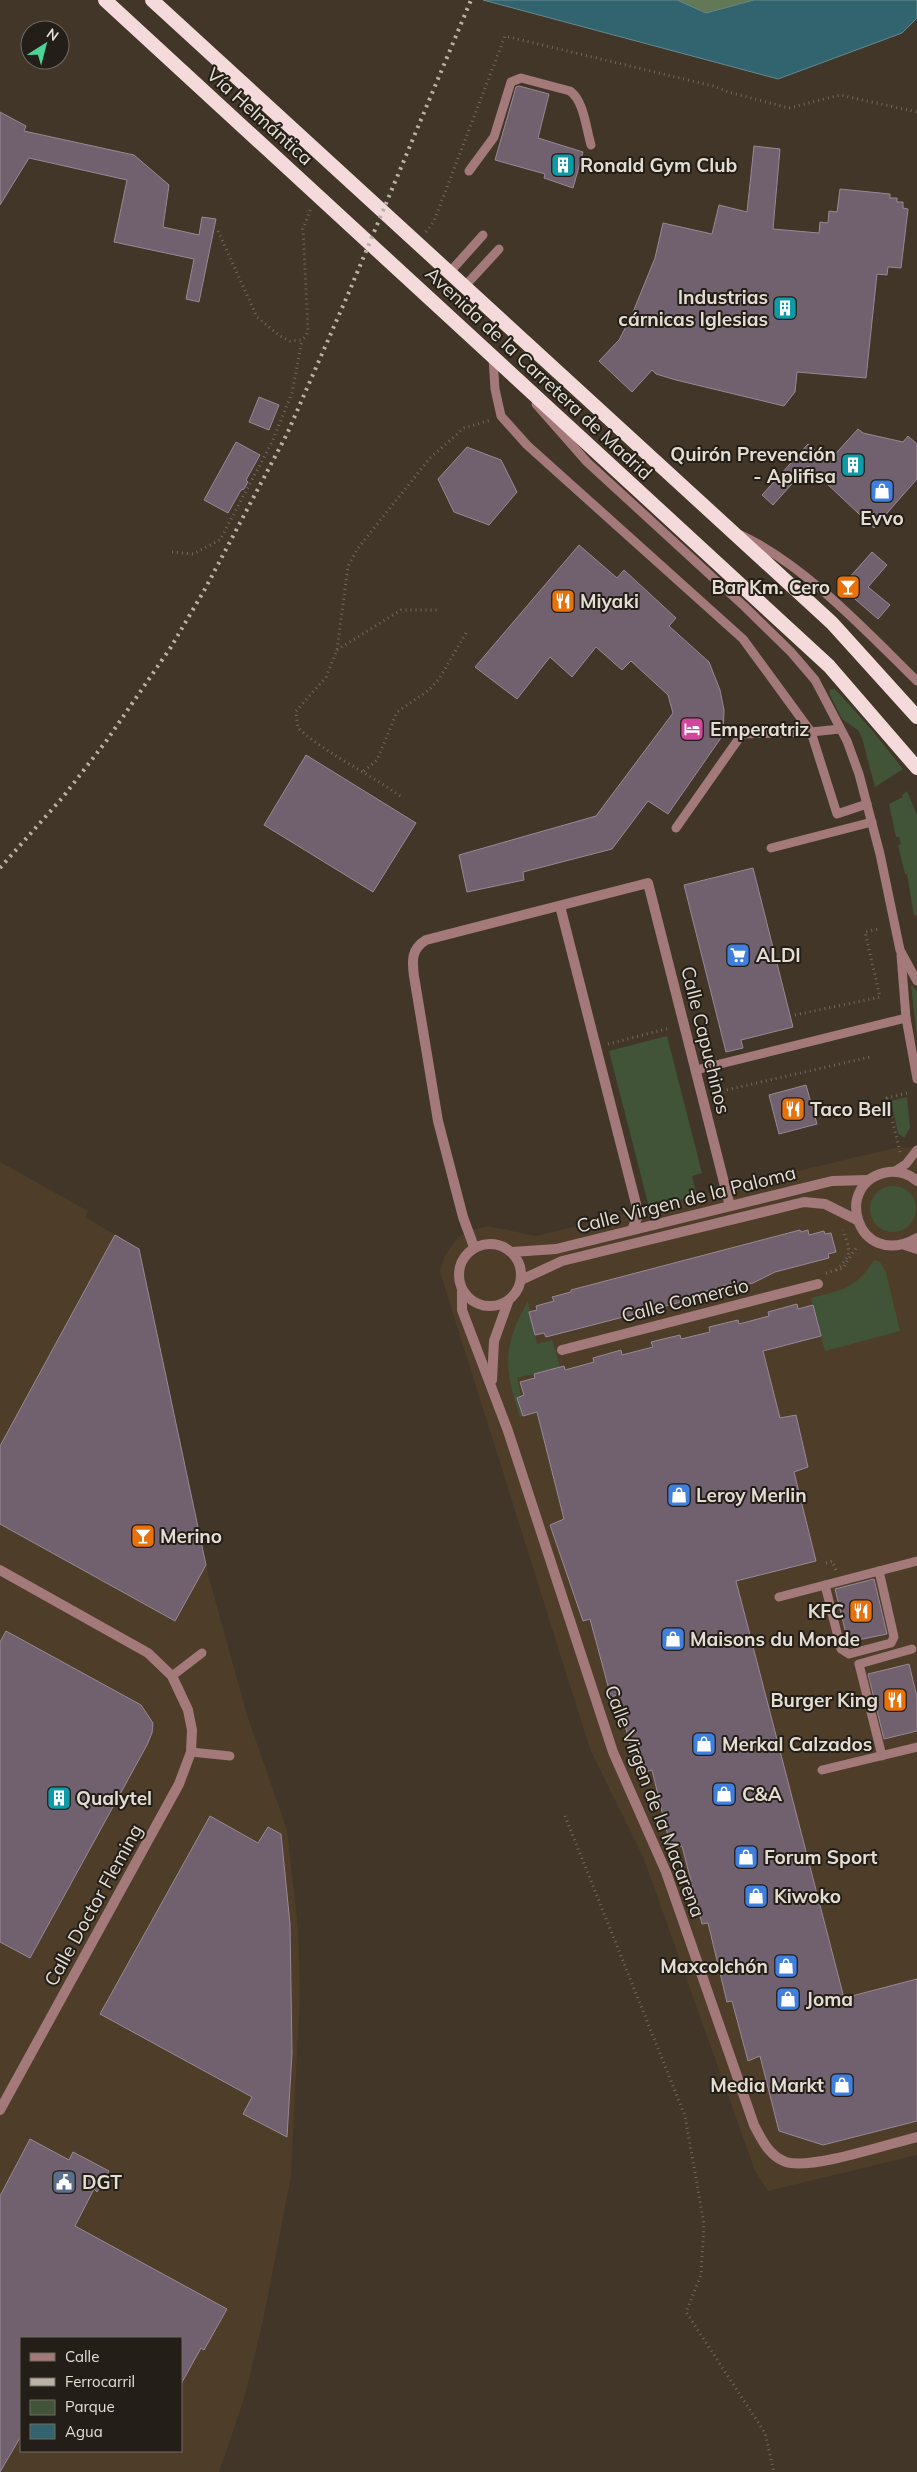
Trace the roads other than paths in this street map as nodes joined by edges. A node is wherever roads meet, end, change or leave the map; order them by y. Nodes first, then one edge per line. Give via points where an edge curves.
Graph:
1 (105, 0) edge
2 (152, 0) edge
3 (592, 144) dead end
4 (469, 170) dead end
5 (406, 232) joint
6 (483, 235) dead end
7 (499, 248) dead end
8 (389, 260) joint
9 (450, 272) junction
10 (464, 287) junction
11 (493, 358) junction
12 (504, 368) junction
13 (725, 527) junction
14 (917, 681) edge
15 (917, 717) edge
16 (840, 729) junction
17 (811, 732) junction
18 (917, 768) edge
19 (867, 804) junction
20 (872, 822) junction
21 (676, 828) dead end
22 (771, 848) dead end
23 (560, 906) junction
24 (900, 950) junction
25 (917, 981) edge
26 (906, 1018) junction
27 (696, 1070) junction
28 (917, 1079) edge
29 (917, 1150) edge
30 (895, 1171) junction
31 (868, 1180) junction
32 (917, 1181) edge
33 (730, 1206) junction
34 (857, 1220) junction
35 (632, 1230) junction
36 (917, 1238) edge
37 (905, 1245) junction
38 (474, 1247) junction
39 (917, 1249) edge
40 (512, 1252) junction
41 (521, 1280) junction
42 (818, 1284) dead end
43 (462, 1291) junction
44 (508, 1302) junction
45 (562, 1350) dead end
46 (492, 1384) junction
47 (917, 1561) edge
48 (0, 1570) edge
49 (879, 1571) junction
50 (825, 1585) junction
51 (779, 1597) dead end
52 (912, 1649) dead end
53 (202, 1653) dead end
54 (172, 1676) junction
55 (917, 1747) edge
56 (191, 1752) junction
57 (230, 1756) dead end
58 (882, 1756) junction
59 (822, 1770) dead end
60 (0, 2110) edge
61 (917, 2137) edge

1 - 8 highway, Vía Helmántica
2 - 5 highway, Vía Helmántica
3 - 4 lane via 575,94 521,78 511,82 494,137
5 - 9 highway, Avenida de la Carretera de Madrid
6 - 9 lane
7 - 10 lane
8 - 11 highway, Avenida de la Carretera de Madrid
9 - 10 highway, Avenida de la Carretera de Madrid
10 - 13 highway, Avenida de la Carretera de Madrid
11 - 12 highway, Avenida de la Carretera de Madrid
11 - 17 lane via 501,416 527,445 743,639
12 - 16 lane via 587,462 791,652 815,680
12 - 18 highway, Avenida de la Carretera de Madrid via 829,666
13 - 14 lane via 768,548 794,566
13 - 15 highway, Avenida de la Carretera de Madrid via 832,623
16 - 17 lane
16 - 19 lane via 850,749
17 - 19 lane via 837,814
17 - 21 lane via 742,734
19 - 20 lane
20 - 22 lane
20 - 24 lane
23 - 27 street, Calle Capuchinos via 648,883
23 - 35 street via 636,1204 637,1218
23 - 38 street via 426,940 417,947 412,959 438,1121
24 - 25 lane
24 - 26 lane
26 - 27 lane
26 - 28 lane
27 - 33 street, Calle Capuchinos
29 - 30 lane via 906,1164
30 - 31 street, Calle Virgen de la Paloma via 881,1173
30 - 32 street
31 - 33 street, Calle Virgen de la Paloma via 832,1181
31 - 34 street via 856,1205
33 - 35 street, Calle Virgen de la Paloma
34 - 37 street via 863,1232 874,1241 889,1246
34 - 41 street, Calle Virgen de la Paloma via 825,1204 804,1202 562,1261
35 - 40 street, Calle Virgen de la Paloma via 556,1250
36 - 37 street
37 - 39 street
38 - 40 street via 487,1243 500,1245
38 - 43 street via 464,1255 459,1267
40 - 41 street via 520,1265
41 - 44 street via 517,1292
42 - 45 street, Calle Comercio
43 - 44 street via 475,1303 492,1307
43 - 46 street, Calle Virgen de la Macarena via 462,1310 471,1338
44 - 46 street, Calle Virgen de la Macarena via 494,1341
46 - 61 street, Calle Virgen de la Macarena via 613,1752 666,1872 754,2125 766,2149 786,2162 806,2164
47 - 49 lane
48 - 54 street via 148,1653
49 - 50 lane
49 - 50 lane via 894,1637 891,1643 849,1654 841,1649
50 - 51 lane
52 - 58 lane via 859,1664
53 - 54 lane
54 - 56 street, Calle Doctor Fleming via 188,1710 192,1730
55 - 58 lane
56 - 57 lane
56 - 60 street, Calle Doctor Fleming via 179,1784
58 - 59 lane

